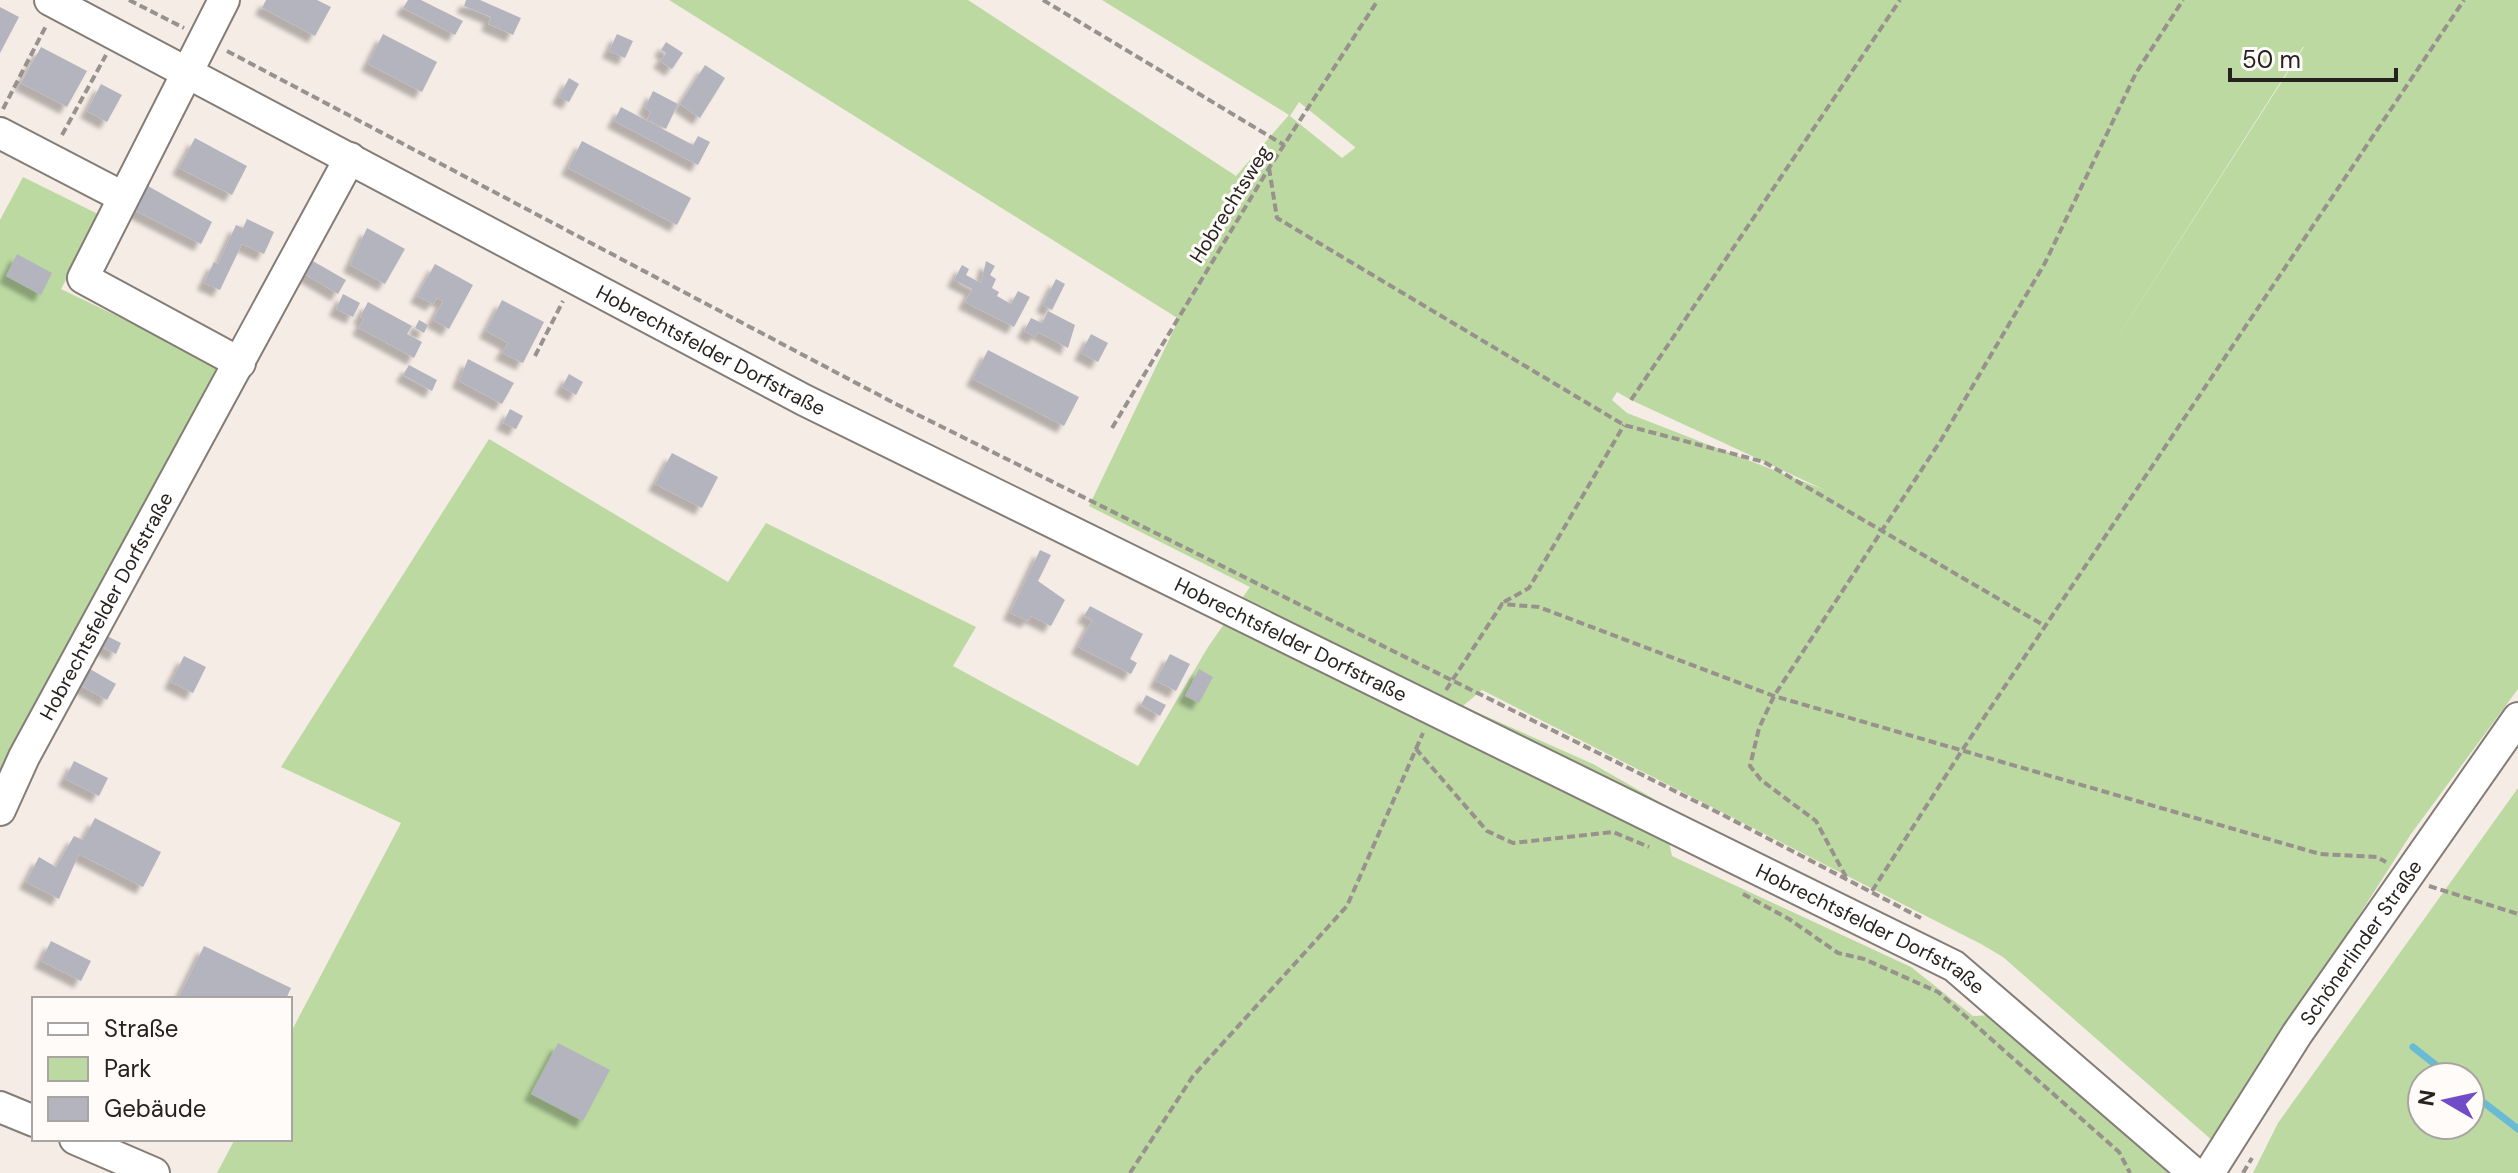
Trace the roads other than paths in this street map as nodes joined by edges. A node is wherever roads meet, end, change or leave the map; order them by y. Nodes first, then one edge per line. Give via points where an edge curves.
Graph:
1 (224, 0) edge
2 (53, 2) edge
3 (186, 73) junction
4 (0, 133) edge
5 (350, 158) junction
6 (121, 196) junction
7 (240, 363) junction
8 (2518, 718) edge
9 (0, 810) edge
10 (0, 1107) edge
11 (32, 1120) edge
12 (80, 1141) edge
13 (154, 1173) edge
14 (2194, 1173) edge
15 (2209, 1173) edge

1 - 3 street
2 - 3 street, Hobrechtsfelder Dorfstraße
3 - 5 street, Hobrechtsfelder Dorfstraße
3 - 6 street
4 - 6 street
5 - 7 street, Hobrechtsfelder Dorfstraße
5 - 14 street, Hobrechtsfelder Dorfstraße via 804,400 1954,966
6 - 7 street via 83,278
7 - 9 street, Hobrechtsfelder Dorfstraße
8 - 15 street, Schönerlinder Straße via 2297,1034
10 - 11 street
12 - 13 street

